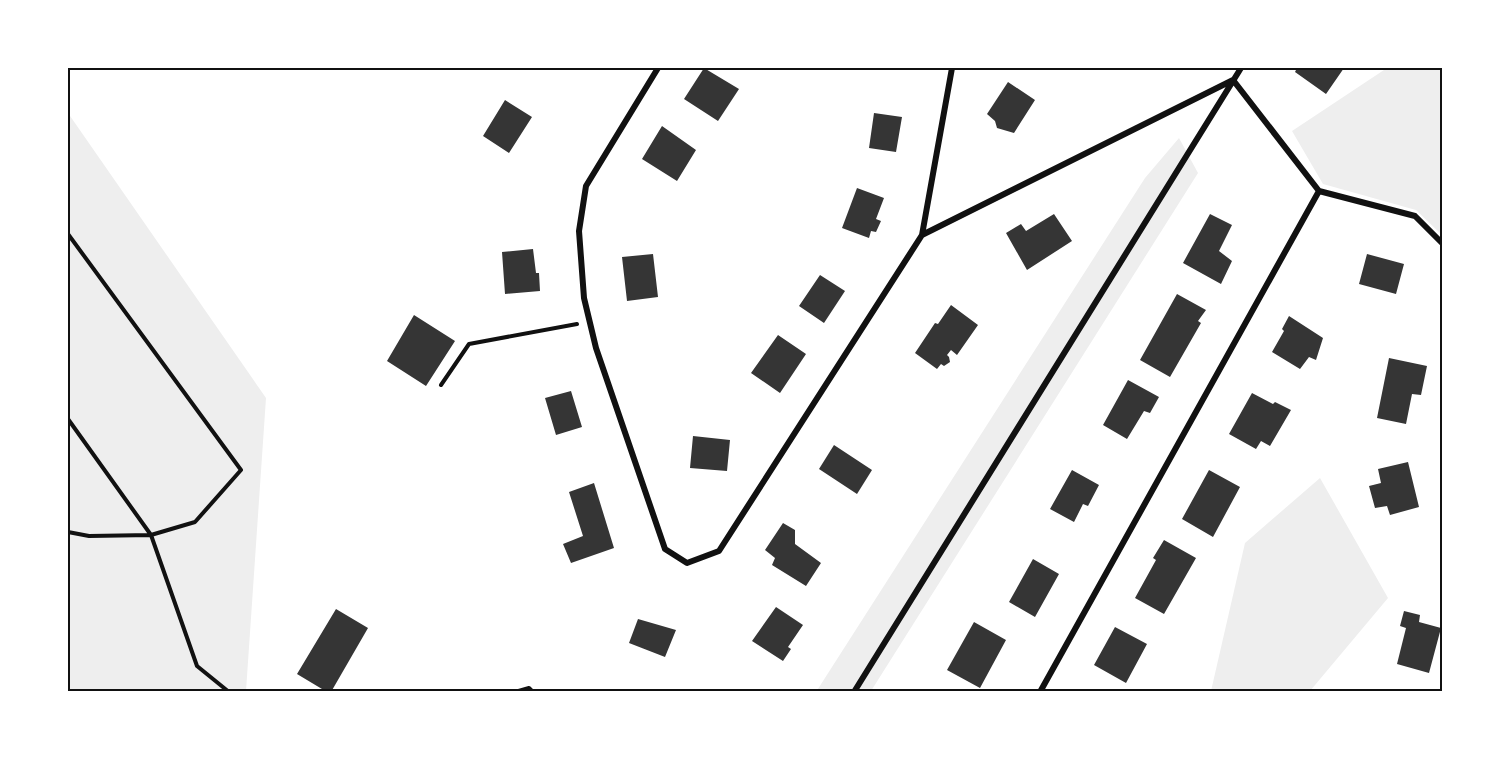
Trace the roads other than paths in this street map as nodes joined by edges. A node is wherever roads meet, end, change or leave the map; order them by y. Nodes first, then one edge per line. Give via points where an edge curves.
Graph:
1 (658, 68) edge
2 (952, 68) edge
3 (1241, 68) edge
4 (1233, 80) junction
5 (1319, 192) junction
6 (922, 235) junction
7 (1443, 243) edge
8 (854, 692) edge
9 (1040, 692) edge

1 - 6 street via 586,186 579,231 584,298 596,348 665,549 687,563 719,551
2 - 6 street
3 - 4 street
4 - 5 street
4 - 6 street
4 - 8 street
5 - 7 street via 1415,216
5 - 9 street

